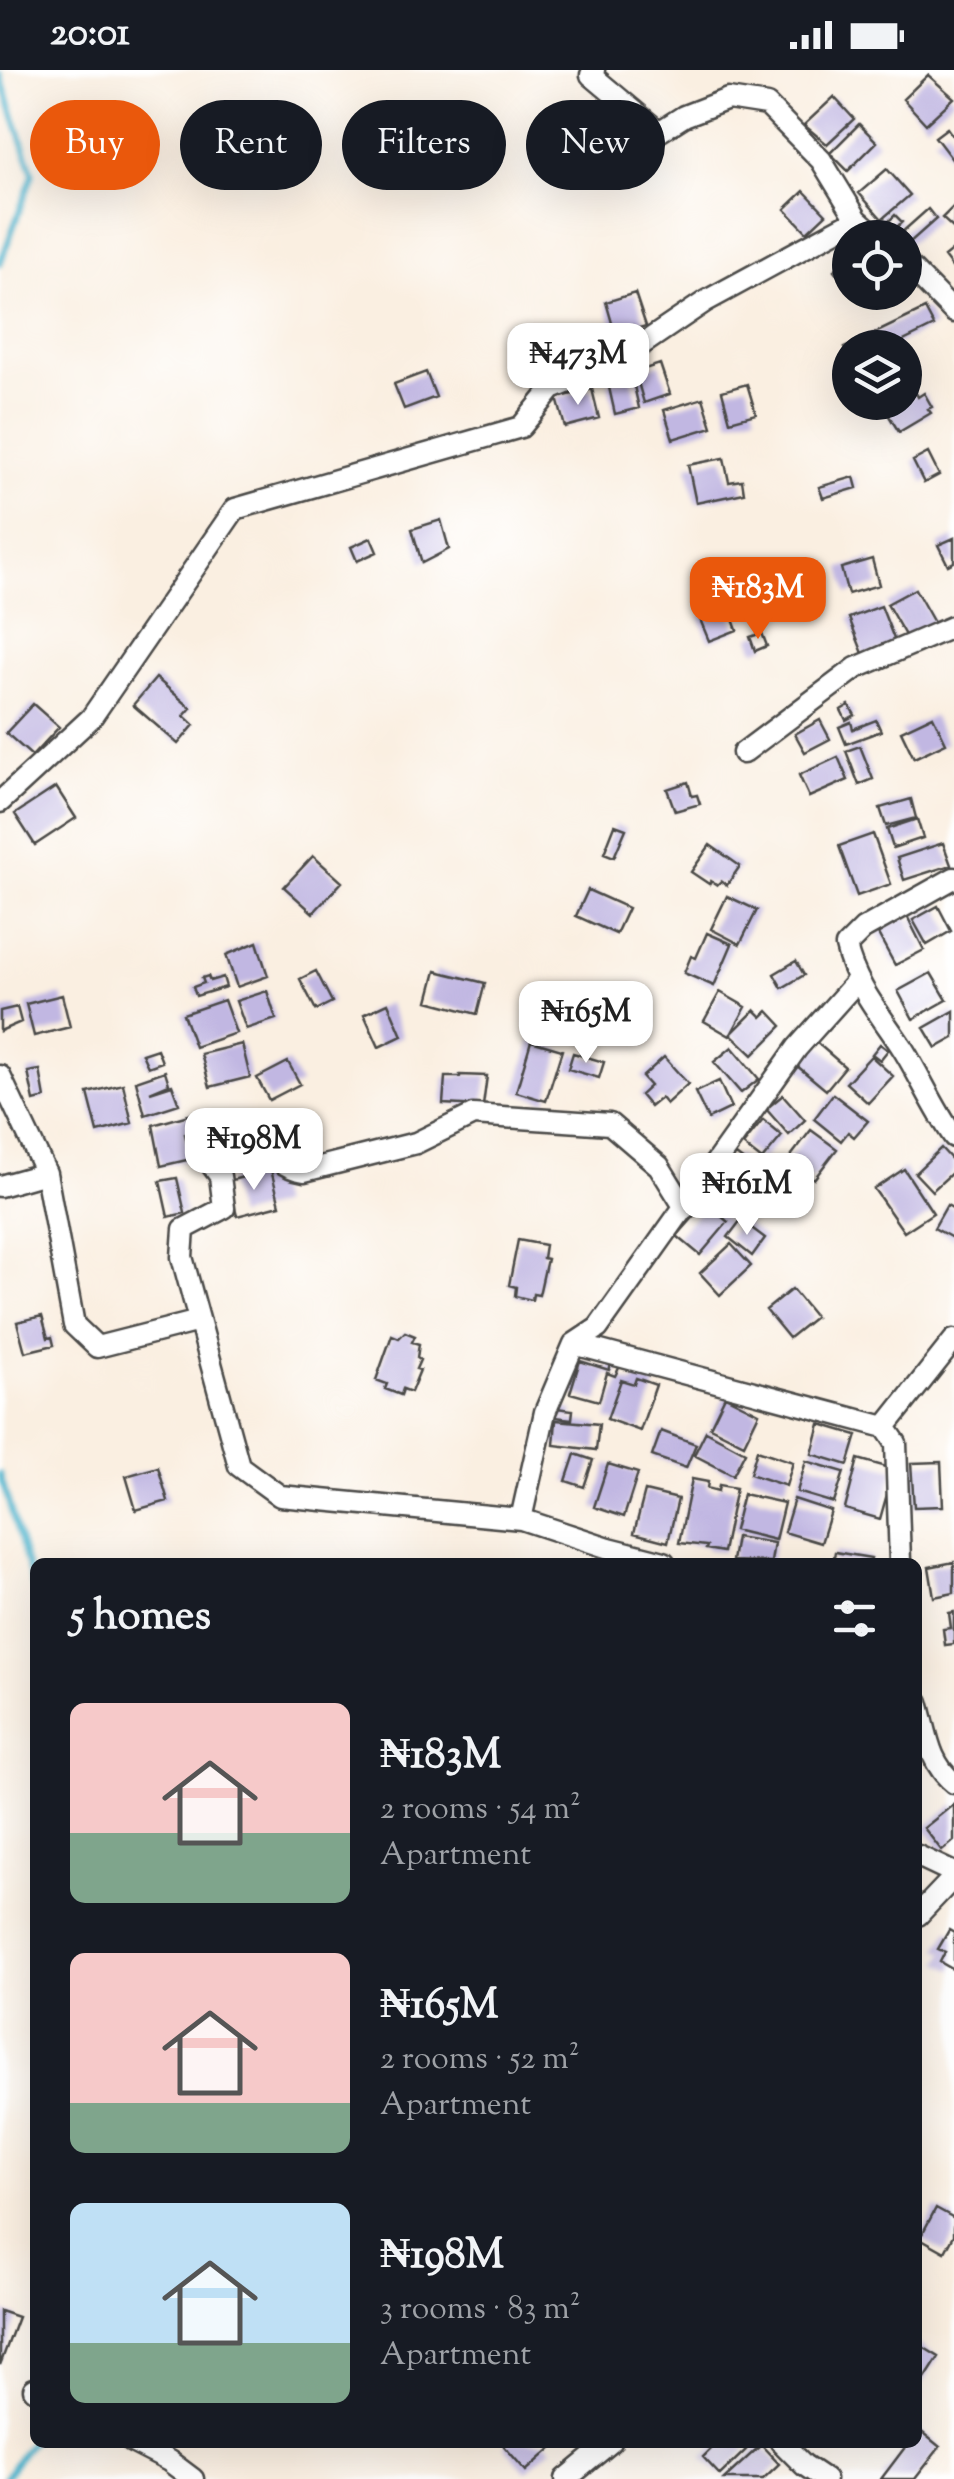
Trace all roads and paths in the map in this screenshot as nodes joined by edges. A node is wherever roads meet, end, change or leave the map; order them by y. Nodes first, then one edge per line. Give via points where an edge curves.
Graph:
1 (594, 70) edge
2 (857, 219) joint
3 (922, 279) edge
4 (954, 312) edge
5 (954, 626) edge
6 (743, 754) dead end
7 (0, 802) edge
8 (954, 878) edge
9 (857, 982) junction
10 (0, 1076) edge
11 (954, 1137) edge
12 (46, 1173) junction
13 (0, 1186) edge
14 (684, 1208) junction
15 (199, 1321) junction
16 (954, 1340) edge
17 (574, 1344) junction
18 (885, 1427) junction
19 (521, 1519) junction
20 (651, 1558) edge
21 (900, 1558) edge
22 (922, 1714) edge
23 (954, 1782) edge
24 (922, 1858) edge
25 (954, 1875) edge
26 (922, 1911) edge
27 (144, 2448) edge
28 (605, 2448) edge
29 (787, 2448) edge
30 (579, 2474) edge
31 (193, 2479) edge
32 (825, 2479) edge

1 - 2 street via 591,75 660,132 728,98 767,105 820,160
2 - 7 street via 706,301 613,364 552,389 520,427 235,510 91,718
3 - 4 street
5 - 6 street via 856,668
8 - 9 street via 884,915 846,946
9 - 11 street
9 - 14 street via 797,1048
10 - 12 street
12 - 13 street
12 - 15 street via 74,1325 97,1347
14 - 15 street via 659,1166 610,1124 473,1115 416,1143 304,1171 277,1160 255,1125 238,1126 208,1136 202,1152 220,1176 224,1208 184,1228 182,1257
14 - 17 street via 598,1328
15 - 19 street via 238,1466 280,1496
16 - 18 street
17 - 18 street
17 - 19 street via 545,1412
18 - 21 street via 896,1443
19 - 20 street
22 - 23 street via 930,1754
24 - 25 street
25 - 26 street
27 - 31 street
28 - 30 street
29 - 32 street

